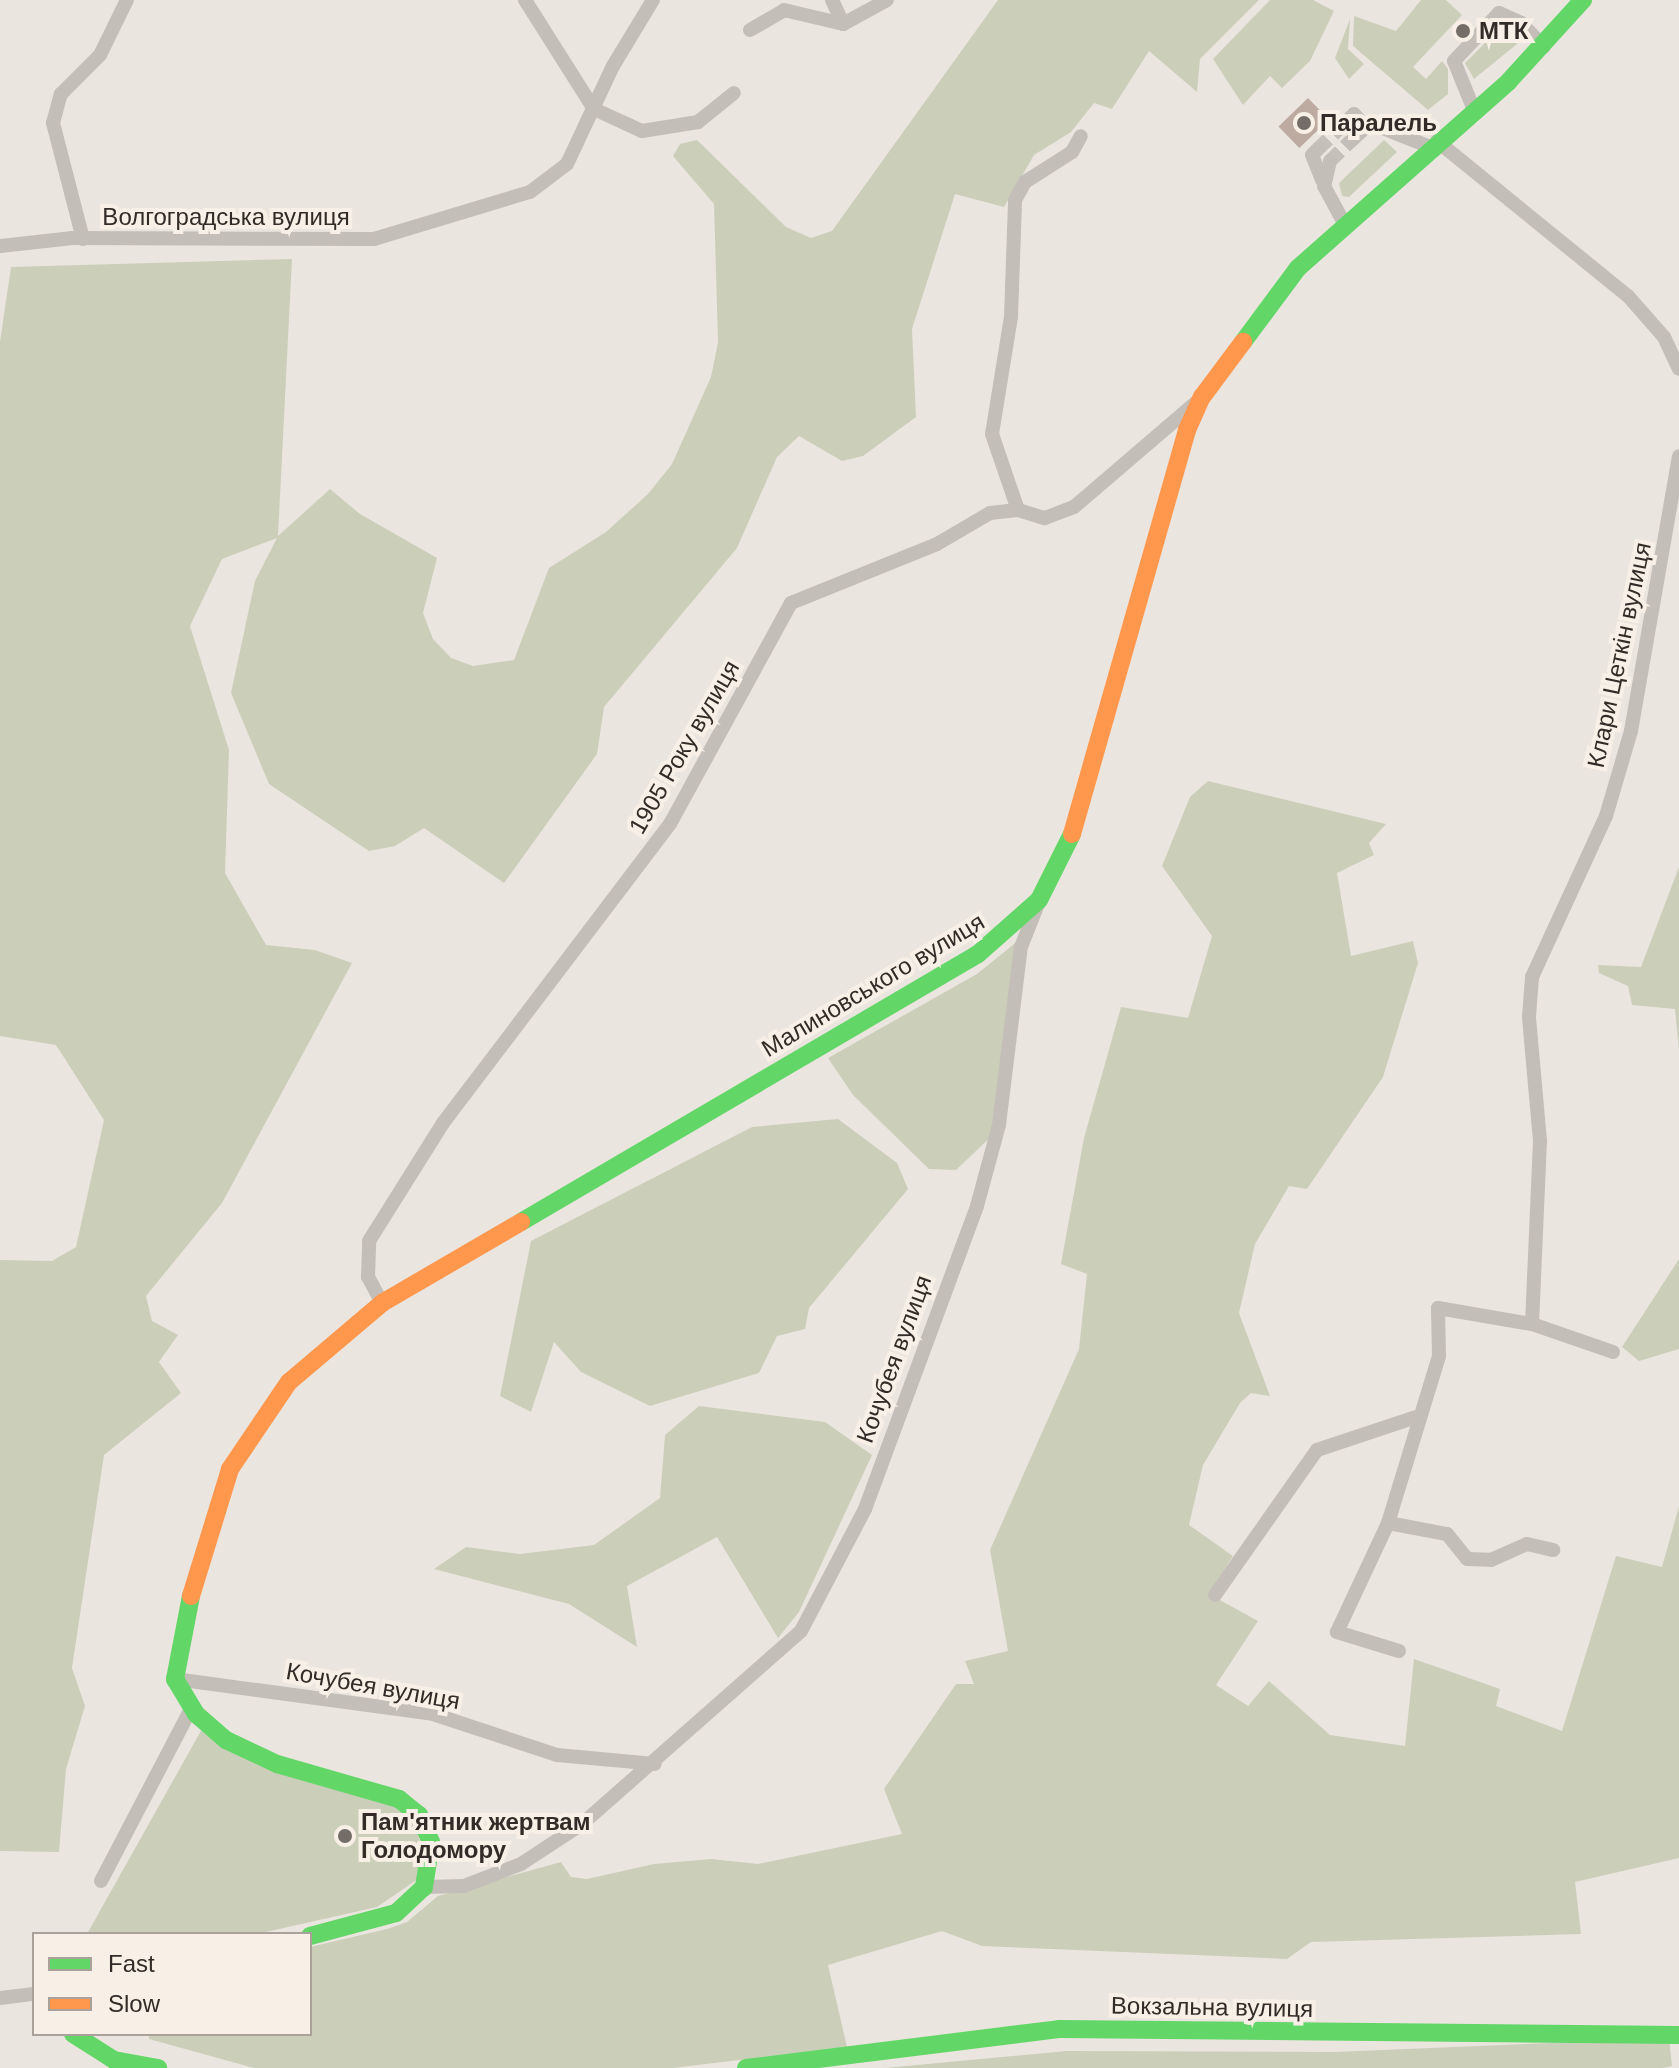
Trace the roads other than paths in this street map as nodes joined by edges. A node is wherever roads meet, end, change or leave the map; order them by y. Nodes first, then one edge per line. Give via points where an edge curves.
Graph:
1 (127, 0) edge
2 (525, 0) edge
3 (653, 0) edge
4 (832, 0) edge
5 (887, 0) edge
6 (1583, 0) edge
7 (843, 24) junction
8 (750, 30) dead end
9 (1544, 47) junction
10 (734, 93) dead end
11 (594, 109) junction
12 (1474, 110) junction
13 (1366, 127) junction
14 (1339, 129) tunnel mouth
15 (1081, 136) dead end
16 (1351, 141) tunnel mouth
17 (1433, 144) junction
18 (1318, 149) dead end
19 (1330, 161) tunnel mouth
20 (1324, 186) junction
21 (1344, 223) junction
22 (83, 239) junction
23 (0, 246) edge
24 (1679, 369) edge
25 (1202, 397) junction
26 (1679, 456) edge
27 (1018, 510) junction
28 (1039, 900) junction
29 (382, 1303) junction
30 (1532, 1324) junction
31 (1613, 1352) dead end
32 (1416, 1417) junction
33 (1388, 1523) junction
34 (1553, 1550) dead end
35 (1215, 1595) dead end
36 (1399, 1651) dead end
37 (175, 1679) junction
38 (192, 1707) junction
39 (655, 1764) junction
40 (101, 1881) dead end
41 (424, 1887) junction
42 (312, 1936) edge
43 (32, 1994) edge
44 (0, 1998) edge
45 (1679, 2035) edge
46 (76, 2036) edge
47 (158, 2068) edge
48 (746, 2068) edge

1 - 22 street via 100,55 61,94 53,123
2 - 11 street
3 - 11 street, Волгоградська вулиця
4 - 7 street
5 - 7 street
6 - 9 main road, Малиновського вулиця
7 - 8 street via 784,10
9 - 12 main road, Малиновського вулиця
9 - 12 street via 1521,23 1499,13 1454,61
10 - 11 street via 698,122 642,131
11 - 22 street, Волгоградська вулиця via 574,153 551,180 384,236 342,242
12 - 17 main road, Малиновського вулиця
13 - 14 street via 1354,114
13 - 16 street
13 - 17 street
15 - 27 street via 1072,152 1025,182 1015,200 1011,317 992,434
17 - 21 main road, Малиновського вулиця
17 - 24 street via 1628,296 1664,337
18 - 20 street via 1312,155
19 - 20 street
20 - 21 street
21 - 25 main road, Малиновського вулиця via 1259,314
22 - 23 street, Волгоградська вулиця
25 - 27 street, 1905 Року вулиця via 1074,507 1045,518
25 - 28 main road, Малиновського вулиця via 1187,430 1072,834
26 - 30 street, Клари Цеткін вулиця via 1631,731 1606,816 1532,977 1529,1017 1540,1155
27 - 29 street, 1905 Року вулиця via 990,513 937,544 791,603 670,824 443,1123 369,1241 368,1277
28 - 29 main road, Малиновського вулиця via 978,954
28 - 39 street, Кочубея вулиця via 1021,947 999,1125 977,1206 865,1509 801,1631
29 - 37 main road, Малиновського вулиця via 289,1382 230,1469 198,1557
30 - 31 street
30 - 32 street via 1454,1306 1438,1308 1439,1356
32 - 33 street
32 - 35 street via 1317,1450
33 - 34 street via 1447,1534 1467,1559 1491,1560 1527,1544
33 - 36 street via 1337,1632
37 - 38 main road
37 - 39 street, Кочубея вулиця via 433,1714 557,1755
38 - 40 street
38 - 41 main road via 226,1740 277,1764 410,1806 431,1842
39 - 41 street, Кочубея вулиця via 521,1864 464,1886
41 - 42 main road via 377,1921
43 - 44 street
45 - 48 main road, Вокзальна вулиця via 1059,2029
46 - 47 main road via 114,2060

